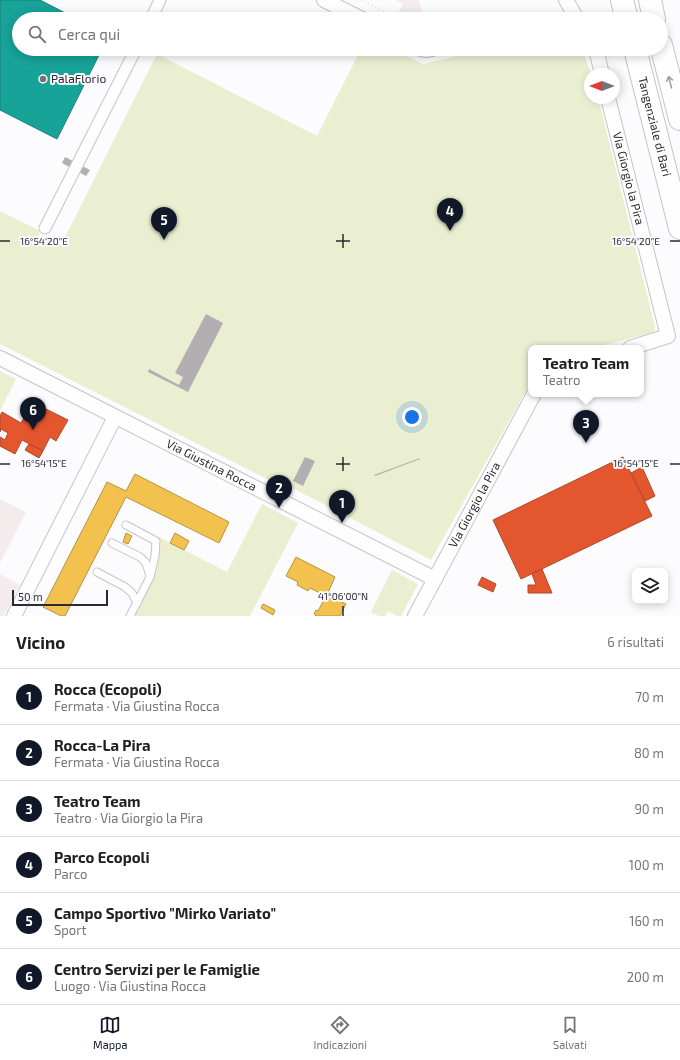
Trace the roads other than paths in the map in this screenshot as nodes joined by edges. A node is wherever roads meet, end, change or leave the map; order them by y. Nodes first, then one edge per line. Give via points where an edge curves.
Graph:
1 (160, 0) edge
2 (324, 0) edge
3 (566, 0) edge
4 (622, 0) edge
5 (650, 0) edge
6 (154, 12) edge
7 (348, 12) edge
8 (570, 12) edge
9 (625, 12) edge
10 (653, 12) edge
11 (132, 56) edge
12 (598, 56) edge
13 (637, 56) edge
14 (664, 56) edge
15 (601, 68) edge
16 (610, 104) edge
17 (680, 119) edge
18 (45, 228) dead end
19 (680, 228) edge
20 (640, 345) edge
21 (0, 358) edge
22 (532, 397) edge
23 (115, 417) junction
24 (126, 525) dead end
25 (112, 543) dead end
26 (97, 572) dead end
27 (150, 577) junction
28 (435, 579) junction
29 (137, 603) junction
30 (14, 616) edge
31 (130, 616) edge
32 (415, 616) edge

1 - 6 street
2 - 7 street
3 - 8 street
4 - 9 highway
5 - 10 highway
11 - 18 street
12 - 15 street
13 - 19 highway, Tangenziale di Bari
17 -> 14 highway
16 - 20 street, Via Giorgio la Pira via 668,336
21 - 23 street, Via Giustina Rocca
22 - 28 street, Via Giorgio la Pira
23 - 28 street, Via Giustina Rocca
23 - 30 street
24 - 27 lane via 156,541
25 - 27 lane via 140,557 146,563
26 - 29 lane via 132,592
27 - 29 lane
28 - 32 street, Via Giorgio la Pira
29 - 31 lane

